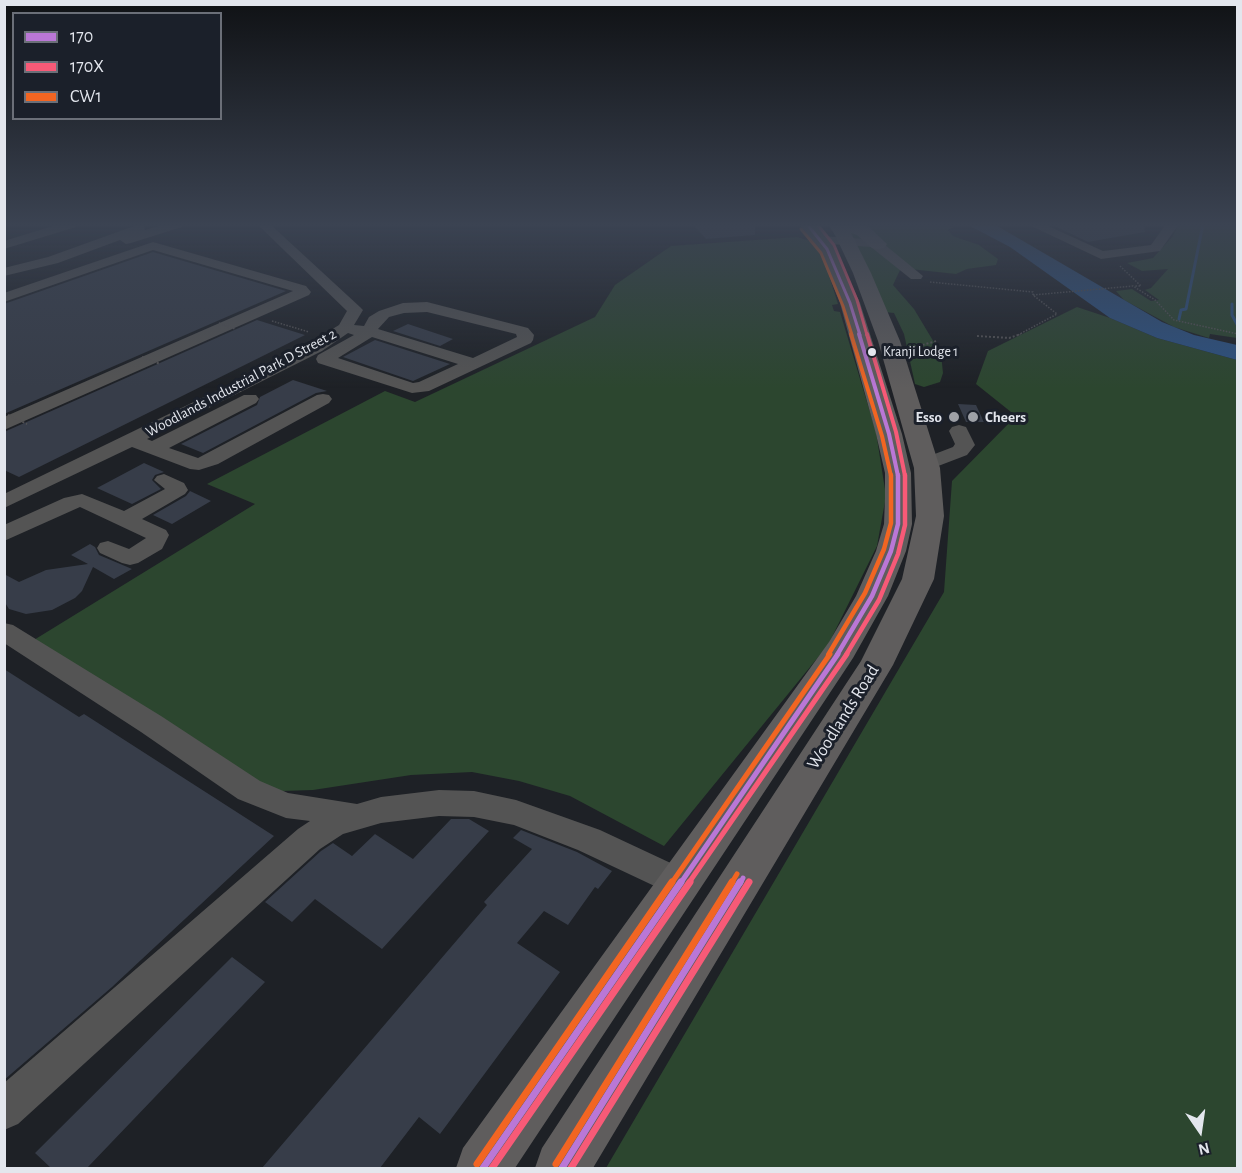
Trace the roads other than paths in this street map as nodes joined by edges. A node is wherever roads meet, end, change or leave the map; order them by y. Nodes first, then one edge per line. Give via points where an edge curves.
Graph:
1 (59, 279) edge
2 (264, 279) edge
3 (297, 279) edge
4 (322, 279) edge
5 (846, 279) edge
6 (864, 279) edge
7 (279, 283) junction
8 (4, 298) edge
9 (343, 330) junction
10 (369, 331) junction
11 (475, 364) junction
12 (282, 382) dead end
13 (322, 399) dead end
14 (6, 419) edge
15 (959, 431) dead end
16 (132, 440) junction
17 (154, 448) junction
18 (926, 464) junction
19 (164, 480) dead end
20 (7, 499) edge
21 (40, 515) junction
22 (126, 519) junction
23 (4, 534) edge
24 (108, 548) dead end
25 (4, 632) edge
26 (361, 816) junction
27 (680, 884) junction
28 (4, 1110) edge
29 (483, 1168) edge
30 (562, 1168) edge

1 - 8 street
2 - 7 street
3 - 7 street
4 - 9 street, Woodlands Industrial Park D Street 2 via 354,310
5 - 27 main road, Woodlands Road via 898,473 898,524 891,551 872,596 841,650
6 - 18 main road, Woodlands Road via 889,341
7 - 14 street via 304,292
9 - 10 street
9 - 16 street, Woodlands Industrial Park D Street 2
10 - 11 street
10 - 11 street via 324,359 412,388
10 - 11 street via 384,314 427,307 526,335 525,340
12 - 17 street
13 - 17 street via 199,464 190,464
15 - 18 street via 965,445 960,452
16 - 17 street
16 - 20 street, Woodlands Industrial Park D Street 2
18 - 30 main road, Woodlands Road via 930,516 918,579 876,665
19 - 22 street via 178,490
20 - 21 street
21 - 22 street via 82,500
21 - 23 street
22 - 24 street via 158,535 158,539 130,558
25 - 26 street via 249,790 285,805
26 - 27 street via 439,803 505,810 589,840
26 - 28 street via 334,823 309,839
27 - 29 main road, Woodlands Road

